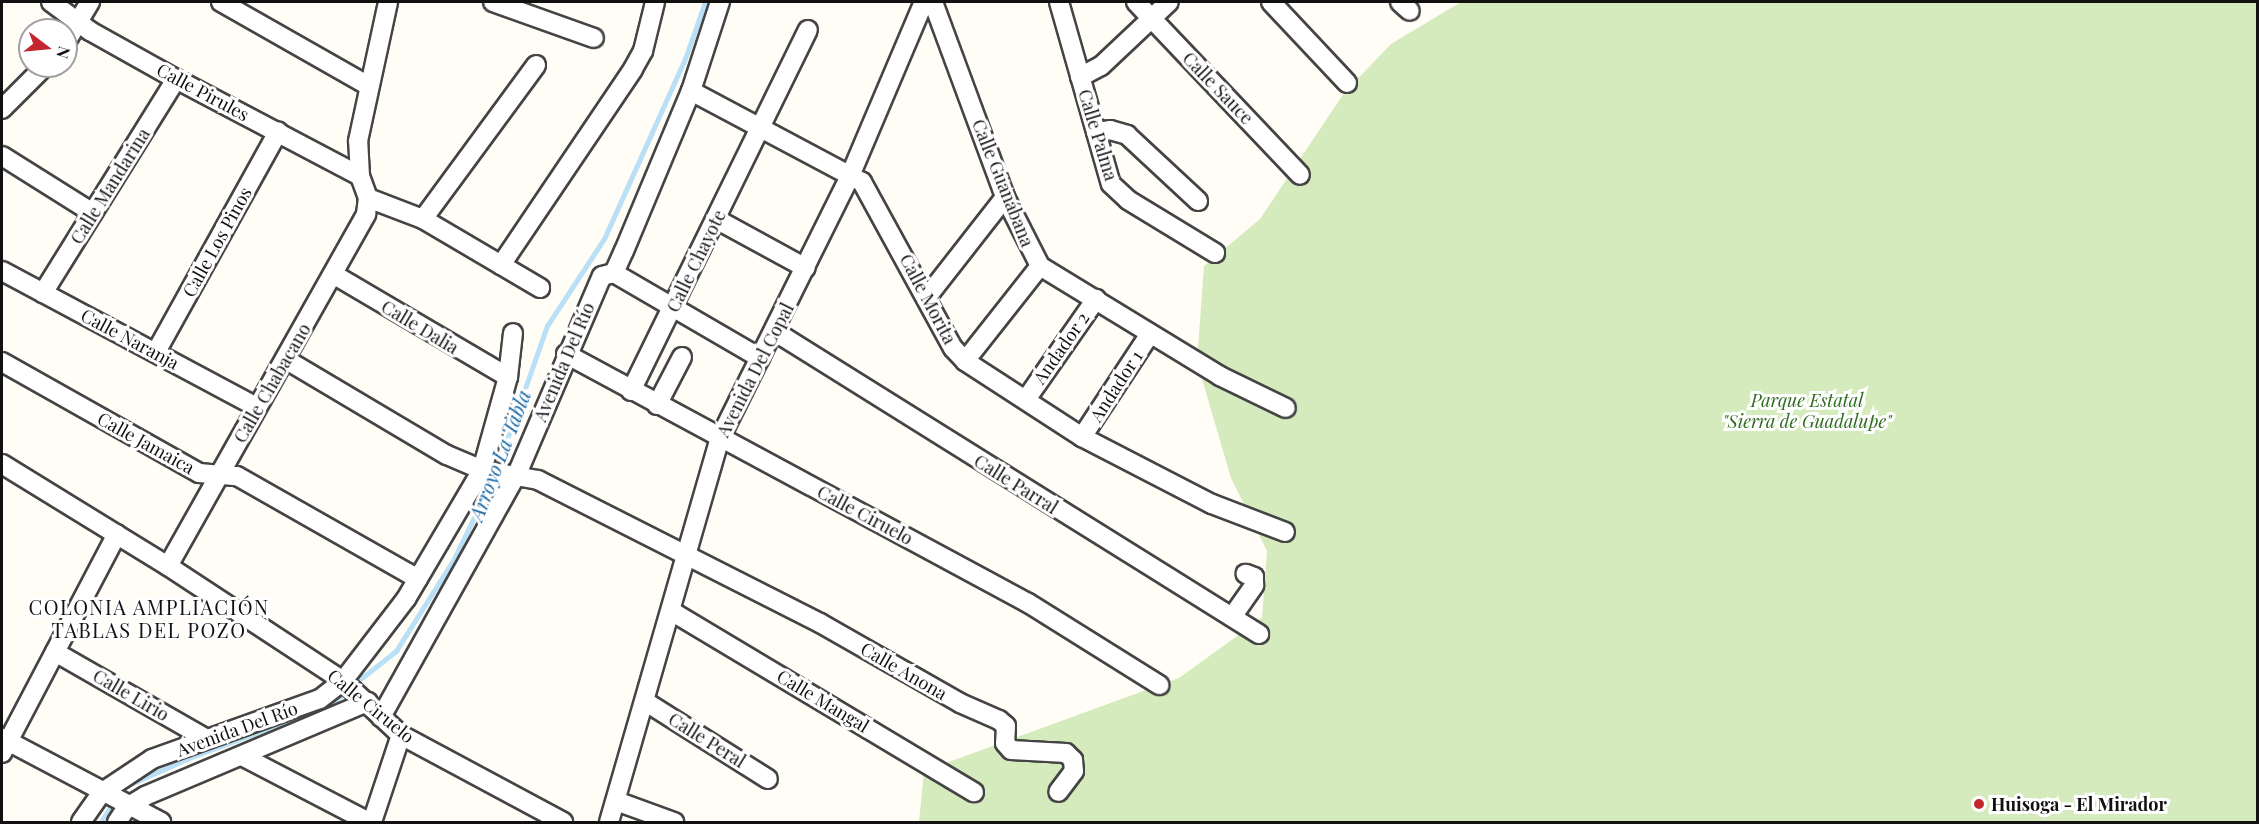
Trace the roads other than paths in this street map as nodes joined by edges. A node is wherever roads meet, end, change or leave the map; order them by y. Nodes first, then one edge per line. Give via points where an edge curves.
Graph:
1 (51, 2) edge
2 (90, 2) edge
3 (222, 2) edge
4 (388, 2) edge
5 (493, 2) edge
6 (655, 2) edge
7 (720, 2) edge
8 (924, 2) edge
9 (933, 2) edge
10 (1059, 2) edge
11 (1136, 2) edge
12 (1169, 2) edge
13 (1271, 2) edge
14 (1152, 19) junction
15 (80, 21) junction
16 (78, 24) edge
17 (808, 30) dead end
18 (594, 38) dead end
19 (536, 65) dead end
20 (1080, 77) junction
21 (33, 78) edge
22 (176, 79) junction
23 (1347, 84) dead end
24 (367, 85) junction
25 (691, 91) junction
26 (2, 108) edge
27 (760, 129) junction
28 (278, 132) junction
29 (1096, 132) junction
30 (2, 156) edge
31 (1300, 174) dead end
32 (360, 176) junction
33 (850, 176) junction
34 (368, 198) junction
35 (1005, 198) junction
36 (1198, 201) dead end
37 (93, 213) junction
38 (423, 219) junction
39 (716, 219) junction
40 (1215, 253) dead end
41 (501, 265) junction
42 (1040, 266) junction
43 (806, 267) junction
44 (2, 271) edge
45 (614, 273) junction
46 (333, 274) junction
47 (540, 288) dead end
48 (44, 293) junction
49 (927, 297) junction
50 (1096, 299) junction
51 (675, 305) junction
52 (774, 331) junction
53 (513, 333) dead end
54 (1150, 334) junction
55 (156, 352) junction
56 (566, 354) junction
57 (682, 357) dead end
58 (760, 358) junction
59 (285, 359) junction
60 (965, 361) junction
61 (2, 362) edge
62 (508, 377) junction
63 (631, 391) junction
64 (1027, 398) junction
65 (657, 405) junction
66 (257, 408) junction
67 (1286, 408) dead end
68 (1082, 437) junction
69 (719, 440) junction
70 (4, 471) edge
71 (499, 472) junction
72 (220, 474) junction
73 (1285, 532) dead end
74 (117, 534) junction
75 (685, 555) junction
76 (168, 566) junction
77 (1246, 574) dead end
78 (418, 579) junction
79 (671, 611) junction
80 (1232, 617) junction
81 (1259, 634) dead end
82 (56, 652) junction
83 (1159, 685) dead end
84 (354, 690) junction
85 (646, 702) junction
86 (381, 717) junction
87 (401, 735) junction
88 (207, 739) junction
89 (4, 744) edge
90 (242, 756) junction
91 (768, 779) dead end
92 (974, 792) dead end
93 (1058, 792) dead end
94 (104, 794) junction
95 (616, 801) junction
96 (123, 812) edge
97 (81, 822) edge
98 (161, 822) edge
99 (371, 822) edge
100 (563, 822) edge
101 (609, 822) edge
102 (674, 822) edge

1 - 15 street, Calle Pirules
2 - 15 street
3 - 24 street
4 - 24 street
5 - 18 street
6 - 41 street via 643,51 633,69
7 - 25 street, Avenida Del Río
8 - 33 street, Avenida Del Copal
9 - 35 street, Calle Guanábana
10 - 20 street, Calle Palma
11 - 14 street, Calle Sauce
12 - 14 street
13 - 23 street
14 - 20 street via 1101,66
14 - 31 street, Calle Sauce
15 - 16 street
15 - 22 street, Calle Pirules
17 - 27 street, Calle Chayote
19 - 38 street
20 - 29 street, Calle Palma
21 - 26 street
22 - 28 street, Calle Pirules
22 - 37 street, Calle Mandarina
24 - 32 street via 358,141
25 - 27 street, Calle Morita
25 - 45 street, Avenida Del Río
27 - 33 street, Calle Morita
27 - 39 street, Calle Chayote
28 - 32 street, Calle Pirules
28 - 55 street, Calle Los Pinos
29 - 36 street via 1110,130 1127,135
29 - 40 street, Calle Palma via 1111,184 1117,192
30 - 37 street
32 - 34 street
33 - 43 street, Avenida Del Copal
33 - 49 street, Calle Morita via 869,190
34 - 38 street
34 - 46 street, Calle Chabacano via 366,214
35 - 42 street, Calle Guanábana
35 - 49 street
37 - 48 street, Calle Mandarina
38 - 41 street
39 - 43 street
39 - 51 street, Calle Chayote
41 - 47 street
42 - 50 street, Calle Guanábana via 1061,282
42 - 60 street
43 - 52 street, Avenida Del Copal
44 - 48 street, Calle Naranja
45 - 51 street
45 - 56 street, Avenida Del Río via 602,276
46 - 59 street, Calle Chabacano
46 - 62 street, Calle Dalia
48 - 55 street, Calle Naranja
49 - 60 street, Calle Morita via 953,348
50 - 54 street, Calle Guanábana
50 - 64 street, Andador 2
51 - 58 street
51 - 63 street, Calle Chayote
52 - 58 street, Avenida Del Copal
52 - 80 street, Calle Parral
53 - 62 street, Avenida Del Río
54 - 67 street, Calle Guanábana via 1220,376
54 - 68 street, Andador 1
55 - 66 street, Calle Naranja
56 - 63 street, Calle Ciruelo
56 - 71 street, Avenida Del Río
57 - 65 street
58 - 69 street, Avenida Del Copal
59 - 66 street, Calle Chabacano
59 - 71 street via 447,455
60 - 64 street, Calle Morita
61 - 72 street, Calle Jamaica via 199,473
62 - 71 street, Avenida Del Río
63 - 65 street, Calle Ciruelo
64 - 68 street, Calle Morita
65 - 69 street, Calle Ciruelo
66 - 72 street, Calle Chabacano
68 - 73 street, Calle Morita via 1212,504
69 - 75 street, Avenida Del Copal
69 - 83 street, Calle Ciruelo via 1018,598
70 - 74 street, Calle Ciruelo
71 - 75 street via 538,480
71 - 78 street, Avenida Del Río
71 - 86 street, Avenida Del Río
72 - 76 street, Calle Chabacano
72 - 78 street, Calle Jamaica via 237,476
74 - 76 street, Calle Ciruelo
74 - 82 street
75 - 79 street, Avenida Del Copal
75 - 93 street, Calle Anona via 830,629 960,703 999,720 1006,726 1005,743 1011,750 1066,753 1073,760 1074,771
76 - 84 street, Calle Ciruelo
77 - 80 street via 1254,578 1254,585
78 - 84 street, Avenida Del Río
79 - 85 street, Avenida Del Copal
79 - 92 street, Calle Mangal
80 - 81 street, Calle Parral
82 - 88 street, Calle Lirio
82 - 89 street
84 - 86 street, Calle Ciruelo
84 - 88 street, Avenida Del Río
84 - 90 street, Avenida Del Río
85 - 91 street, Calle Peral
85 - 95 street, Avenida Del Copal
86 - 87 street, Calle Ciruelo
87 - 99 street
87 - 100 street, Calle Ciruelo
88 - 94 street, Avenida Del Río via 152,759
89 - 94 street
90 - 96 street, Avenida Del Río via 145,795
90 - 99 street
94 - 96 street
94 - 97 street, Avenida Del Río
95 - 101 street, Avenida Del Copal
95 - 102 street
96 - 98 street

